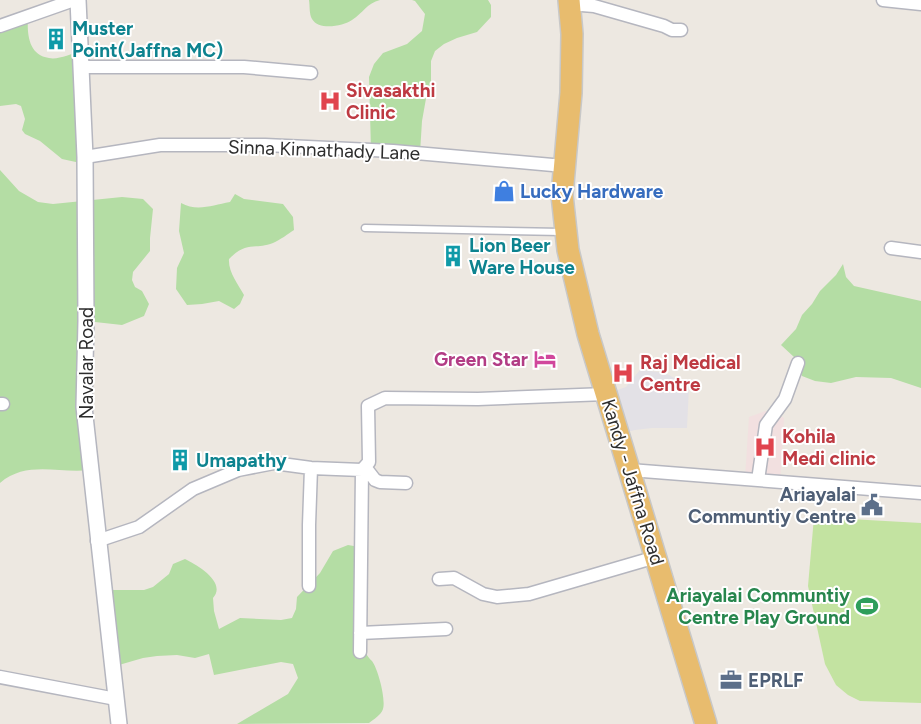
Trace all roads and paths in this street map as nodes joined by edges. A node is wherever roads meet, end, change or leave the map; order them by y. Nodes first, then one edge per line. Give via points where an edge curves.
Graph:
1 (74, 0) edge
2 (78, 0) edge
3 (883, 0) edge
4 (569, 2) edge
5 (921, 4) edge
6 (0, 26) edge
7 (681, 30) dead end
8 (80, 67) junction
9 (311, 73) dead end
10 (85, 157) junction
11 (564, 166) junction
12 (365, 228) dead end
13 (566, 232) junction
14 (891, 248) dead end
15 (921, 252) edge
16 (798, 363) dead end
17 (606, 394) junction
18 (311, 468) junction
19 (363, 469) junction
20 (630, 470) junction
21 (758, 480) junction
22 (406, 483) dead end
23 (921, 493) edge
24 (97, 541) junction
25 (656, 557) junction
26 (439, 579) dead end
27 (309, 586) dead end
28 (446, 629) dead end
29 (360, 633) junction
30 (360, 652) dead end
31 (0, 678) edge
32 (116, 698) junction
33 (119, 724) edge
34 (706, 724) edge

1 - 6 street
2 - 8 street, Navalar Road
3 - 5 street
4 - 7 street
4 - 11 highway, Kandy - Jaffna Road via 572,93
8 - 9 street via 244,67
8 - 10 street, Navalar Road
10 - 11 street, Sinna Kinnathady Lane via 160,145 265,145 393,151
10 - 24 street, Navalar Road via 84,407
11 - 13 highway, Kandy - Jaffna Road via 562,195
12 - 13 lane
13 - 17 highway, Kandy - Jaffna Road via 586,324
14 - 15 street
16 - 21 street via 785,398 766,425
17 - 19 street via 478,399 385,398 368,406 369,462
17 - 20 highway, Kandy - Jaffna Road
18 - 19 street
18 - 24 street via 274,463 238,470 193,489 139,527
18 - 27 street
19 - 22 street via 380,482
19 - 29 street
20 - 21 street
20 - 25 highway, Kandy - Jaffna Road
21 - 23 street
24 - 32 street, Navalar Road
25 - 26 street via 512,597 483,594 454,578
25 - 34 highway, Kandy - Jaffna Road
28 - 29 street
29 - 30 street
31 - 32 street
32 - 33 street, Navalar Road

